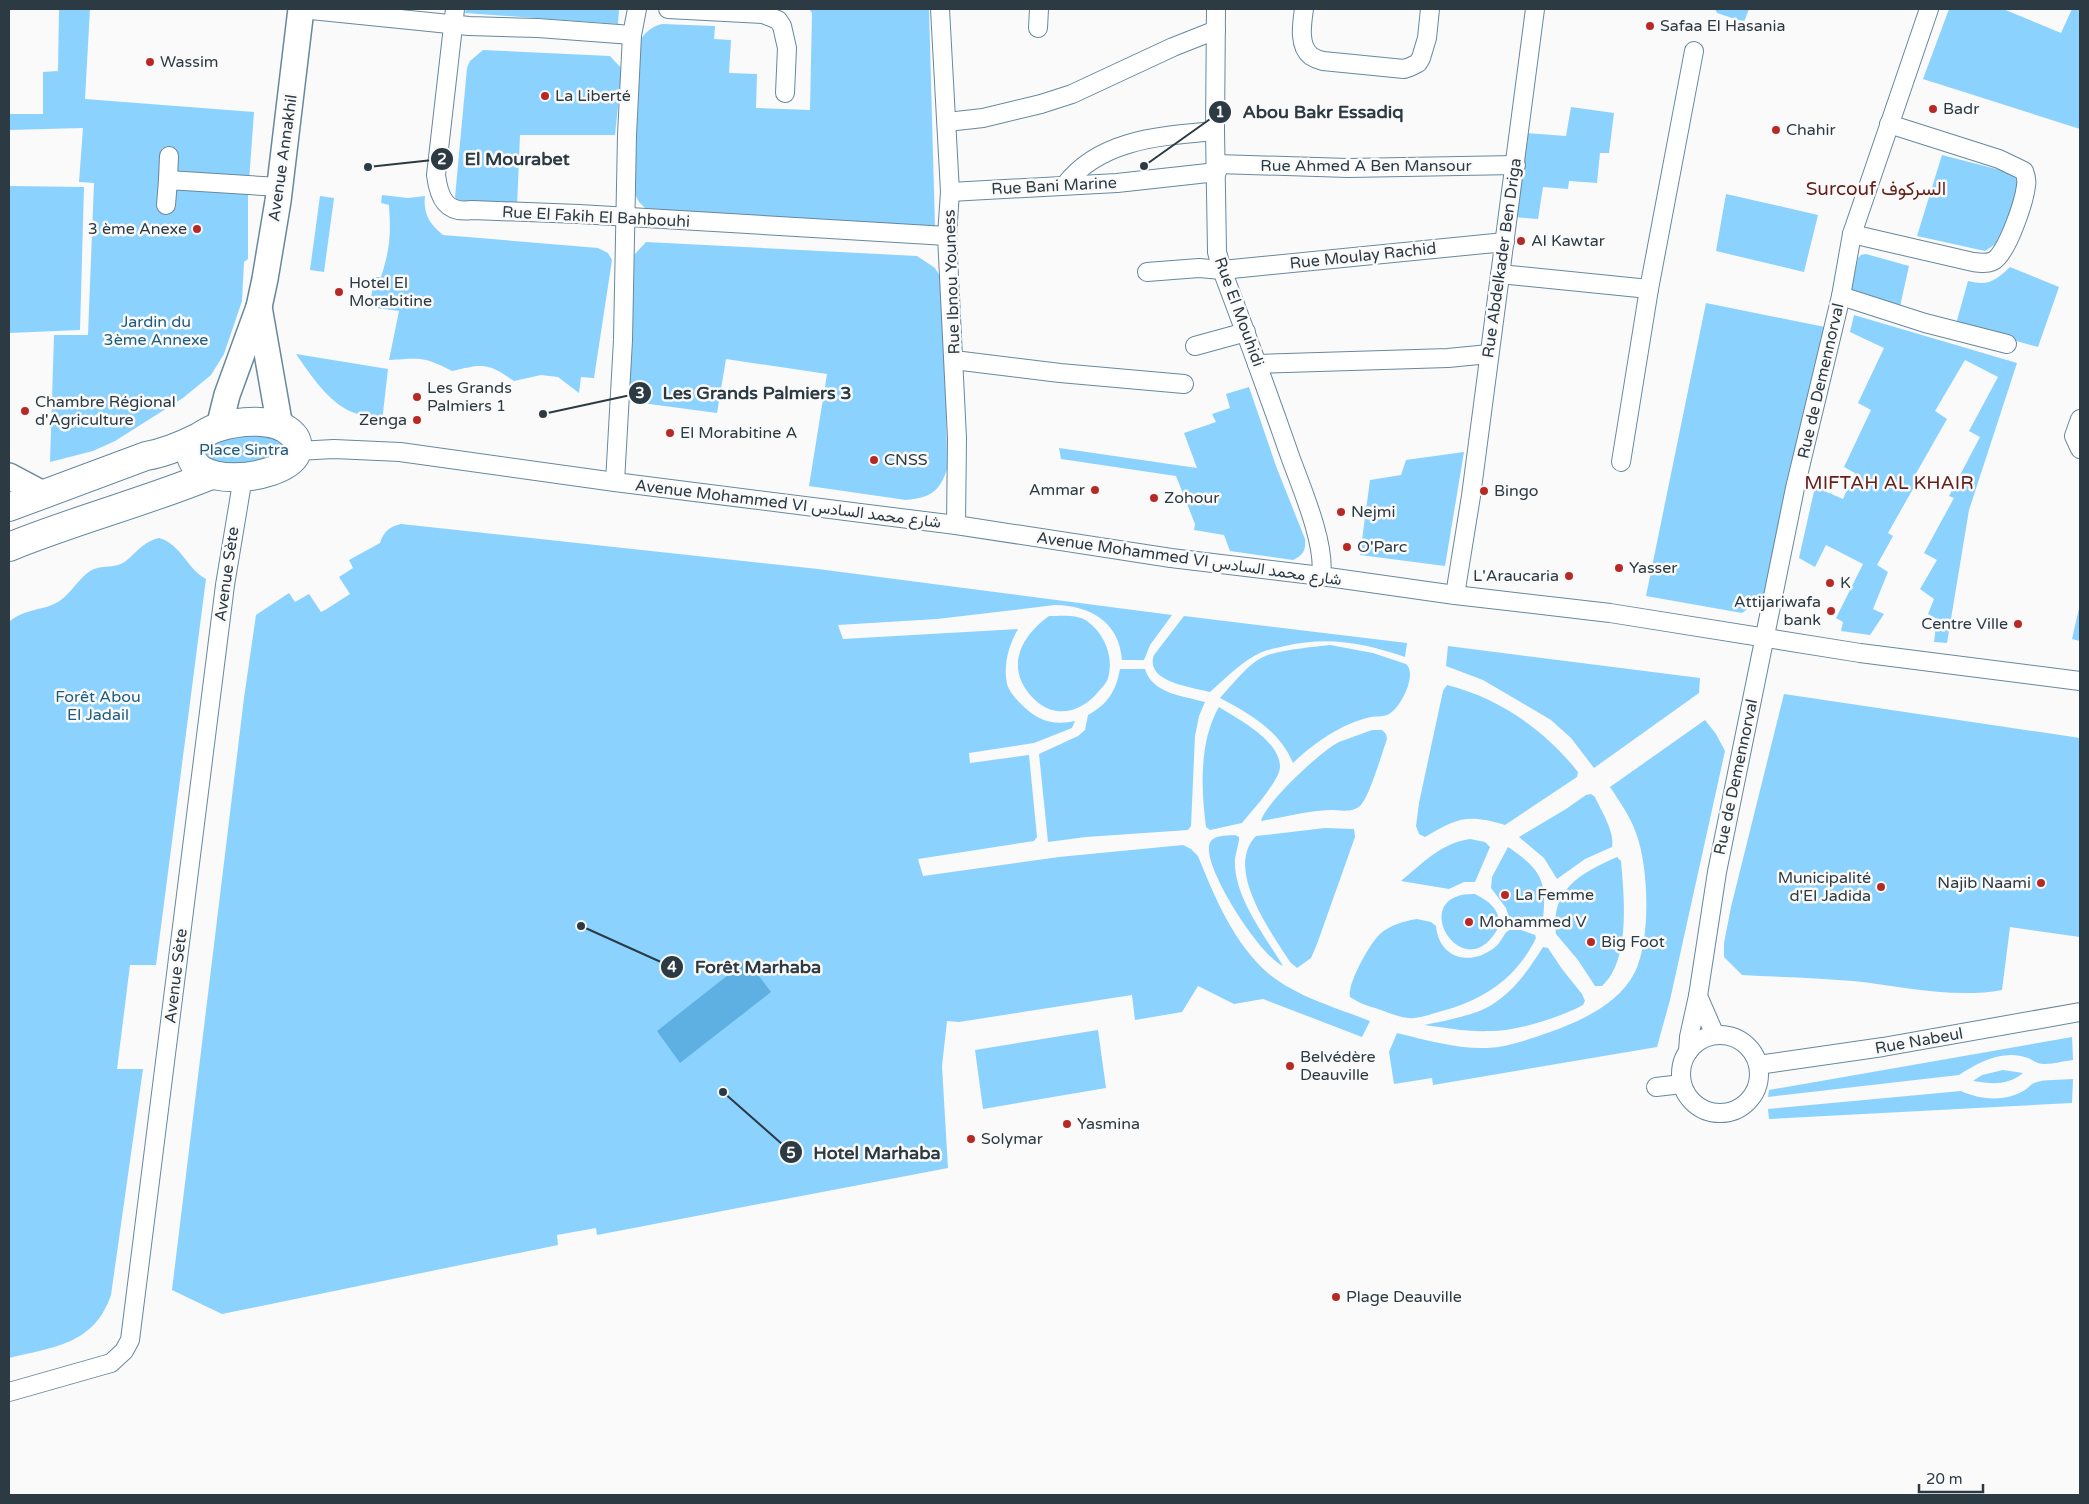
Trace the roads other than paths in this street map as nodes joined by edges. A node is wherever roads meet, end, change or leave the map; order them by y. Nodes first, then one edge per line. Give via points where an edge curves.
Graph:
1 (301, 9) edge
2 (637, 9) edge
3 (668, 9) edge
4 (940, 9) edge
5 (1039, 9) edge
6 (1216, 9) edge
7 (1304, 9) edge
8 (1430, 9) edge
9 (1535, 9) edge
10 (1929, 9) edge
11 (454, 16) edge
12 (1038, 28) dead end
13 (1216, 30) junction
14 (632, 35) junction
15 (1694, 51) dead end
16 (784, 93) dead end
17 (947, 122) junction
18 (1889, 124) junction
19 (1215, 131) junction
20 (168, 156) dead end
21 (1516, 165) junction
22 (1217, 168) junction
23 (168, 180) junction
24 (1065, 185) junction
25 (280, 187) junction
26 (950, 192) junction
27 (166, 205) dead end
28 (626, 218) junction
29 (1852, 234) junction
30 (947, 236) junction
31 (1505, 242) junction
32 (1222, 270) junction
33 (1147, 272) dead end
34 (1500, 274) junction
35 (1649, 289) junction
36 (1841, 296) junction
37 (259, 307) junction
38 (1246, 332) junction
39 (2007, 344) dead end
40 (1195, 346) dead end
41 (1488, 354) junction
42 (954, 360) junction
43 (1258, 364) junction
44 (1184, 384) dead end
45 (2080, 419) edge
46 (280, 426) junction
47 (209, 432) junction
48 (2080, 449) edge
49 (297, 451) junction
50 (1621, 462) dead end
51 (211, 474) junction
52 (9, 476) edge
53 (243, 477) junction
54 (615, 482) junction
55 (43, 494) junction
56 (9, 507) edge
57 (956, 525) junction
58 (9, 547) edge
59 (1321, 576) junction
60 (1455, 595) junction
61 (1766, 637) junction
62 (2080, 681) edge
63 (1698, 996) junction
64 (2080, 1012) edge
65 (1715, 1035) junction
66 (1688, 1052) junction
67 (1758, 1065) junction
68 (1682, 1084) junction
69 (1656, 1087) dead end
70 (9, 1392) edge

1 - 11 street
1 - 25 main road, Avenue Annakhil
2 - 14 street
3 - 16 street via 763,14 778,20 786,48
4 - 17 street, Rue Ibnou Youness
5 - 12 street
6 - 13 street, Rue El Mouhidi
7 - 8 street via 1301,31 1311,56 1323,61 1404,69 1418,63 1421,58
9 - 21 street, Rue Abdelkader Ben Driga
10 - 18 street, Rue de Demennorval
11 - 14 street
11 - 28 street, Rue El Fakih El Bahbouhi via 436,175 440,194 448,205 463,212
13 - 17 street via 1072,94 992,116
13 - 19 street, Rue El Mouhidi
14 - 28 street
15 - 35 street
17 - 26 street, Rue Ibnou Youness
18 - 29 street, Rue de Demennorval
18 - 29 street via 1999,159 2024,171 2026,186 2021,204 2006,245 1994,261 1974,262
19 - 22 street, Rue El Mouhidi
19 - 24 street via 1159,136 1112,149 1084,165
20 - 23 street
21 - 22 street, Rue Ahmed A Ben Mansour
21 - 31 street, Rue Abdelkader Ben Driga
22 - 24 street, Rue Bani Marine via 1117,183
22 - 32 street, Rue El Mouhidi via 1217,252
23 - 25 street
23 - 27 street
24 - 26 street, Rue Bani Marine
25 - 37 main road, Avenue Annakhil
26 - 30 street, Rue Ibnou Youness
28 - 30 street, Rue El Fakih El Bahbouhi
28 - 54 street
29 - 36 street, Rue de Demennorval
30 - 42 street, Rue Ibnou Youness
31 - 32 street, Rue Moulay Rachid
31 - 34 street, Rue Abdelkader Ben Driga
32 - 33 street, Rue Moulay Rachid via 1199,268
32 - 38 street, Rue El Mouhidi
34 - 35 street
34 - 41 street, Rue Abdelkader Ben Driga
35 - 50 street
36 - 39 street via 1925,323
36 - 61 street, Rue de Demennorval via 1800,470
37 - 46 main road, Avenue Annakhil
37 - 47 main road, Avenue Annakhil via 227,395
38 - 40 street
38 - 43 street, Rue El Mouhidi
41 - 43 street
41 - 60 street, Rue Abdelkader Ben Driga
42 - 44 street
42 - 57 street, Rue Ibnou Youness
43 - 59 street, Rue El Mouhidi via 1314,526 1323,568
45 - 48 street via 2074,436
46 - 47 highway via 254,422
46 - 49 highway via 294,436
47 - 51 highway via 191,446 191,458 200,470
47 - 55 highway via 161,453
49 - 53 highway via 290,462 277,469
49 - 54 street, Avenue Mohammed VI شارع محمد السادس via 400,452
51 - 53 highway
51 - 58 highway via 169,492
52 - 55 main road
53 - 70 street, Avenue Sète via 225,585 130,1340 124,1352 111,1364
54 - 57 street, Avenue Mohammed VI شارع محمد السادس
55 - 56 highway
57 - 59 street, Avenue Mohammed VI شارع محمد السادس via 1171,558
59 - 60 street, Avenue Mohammed VI شارع محمد السادس
60 - 61 street, Avenue Mohammed VI شارع محمد السادس via 1610,613
61 - 62 street, Avenue Mohammed VI شارع محمد السادس via 1860,653
61 - 63 street, Rue de Demennorval via 1717,872
63 - 65 street
63 - 66 street, Rue de Demennorval
64 - 67 street, Rue Nabeul via 1883,1047
65 - 66 street via 1702,1039
65 - 67 street via 1738,1039 1754,1055
66 - 68 street, Rue de Demennorval via 1681,1071
67 - 68 street via 1755,1091 1736,1109 1723,1112 1703,1109 1688,1096
68 - 69 street

